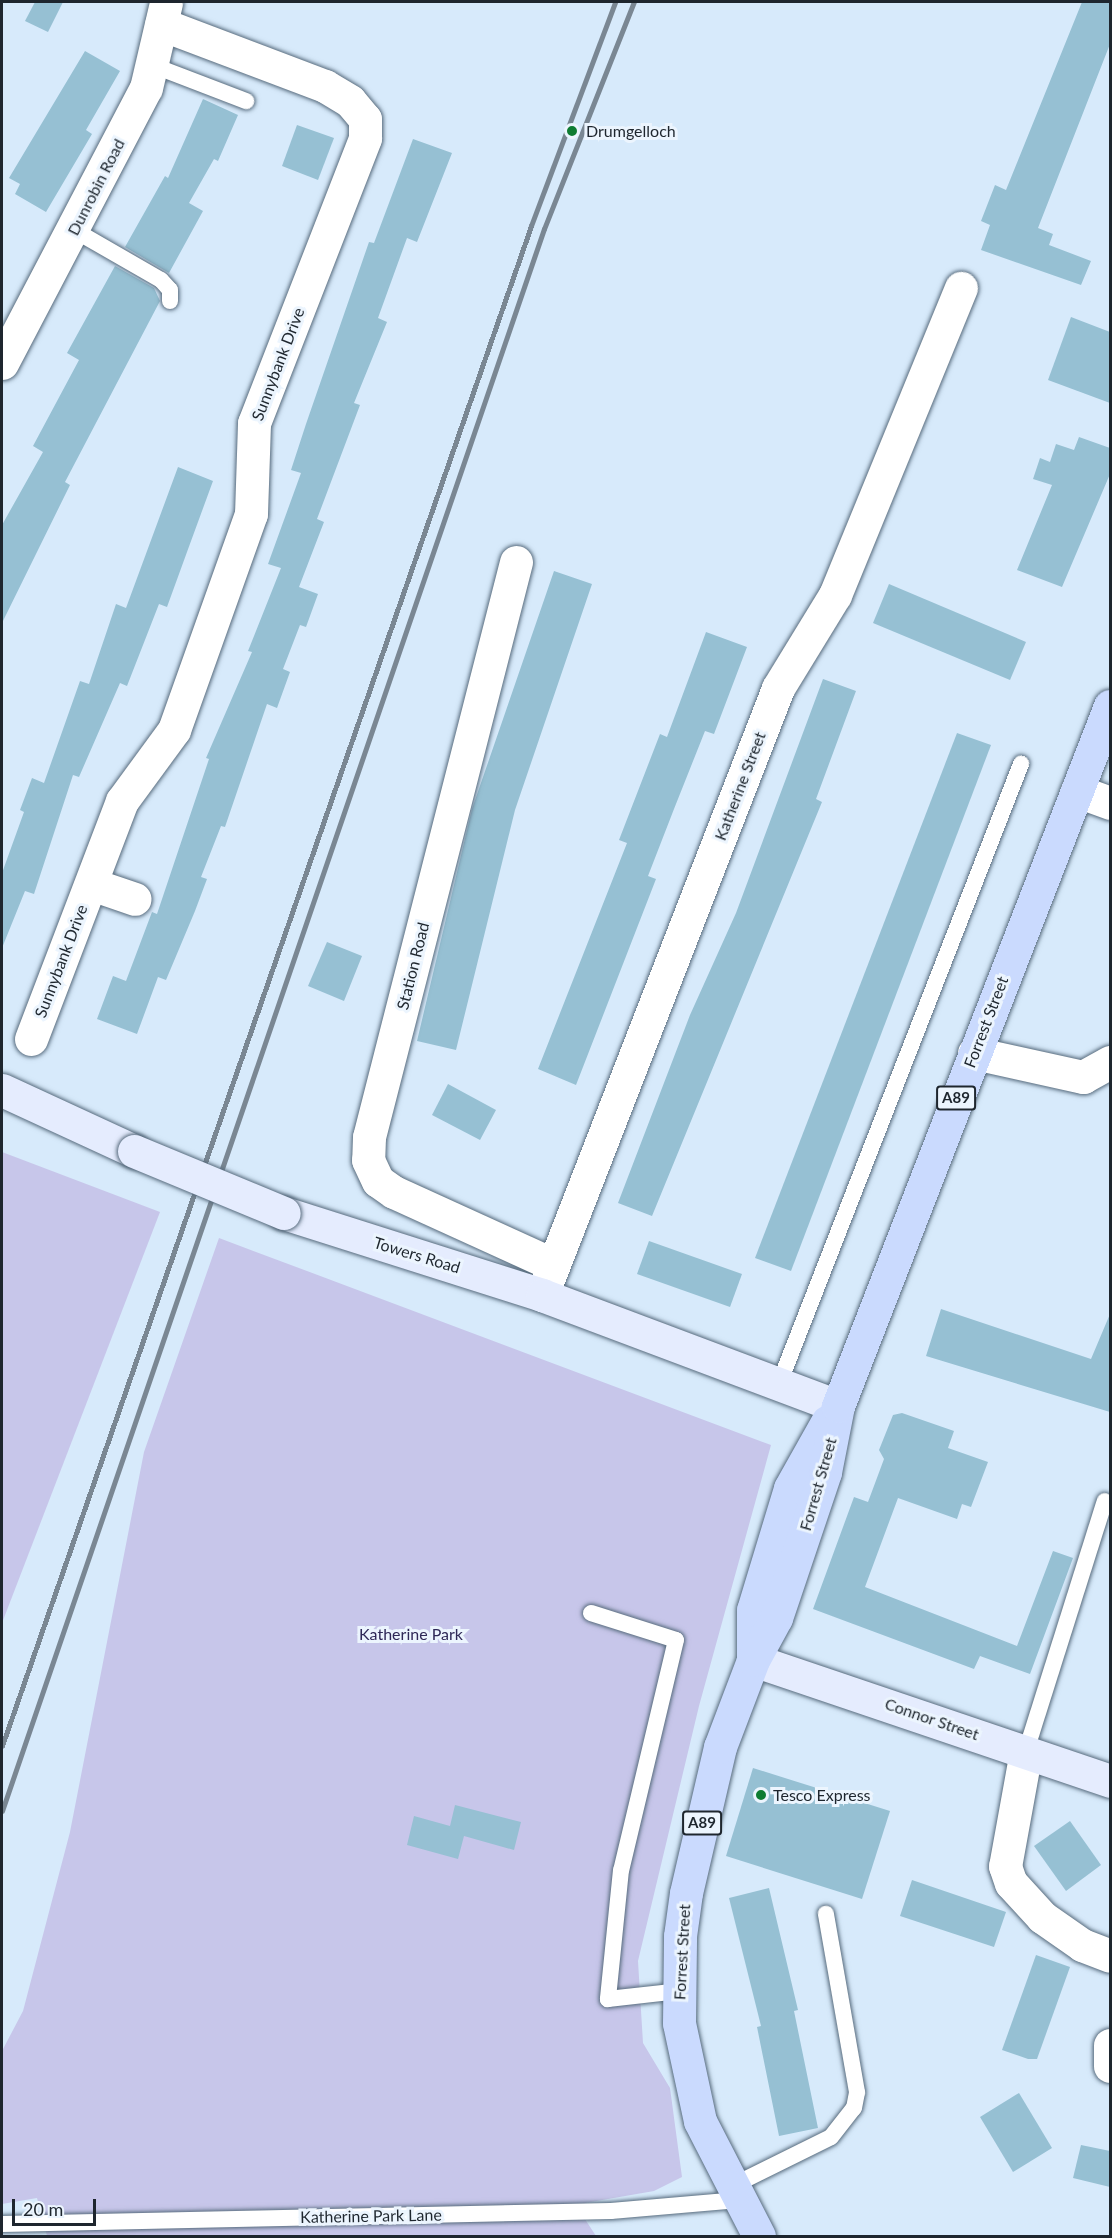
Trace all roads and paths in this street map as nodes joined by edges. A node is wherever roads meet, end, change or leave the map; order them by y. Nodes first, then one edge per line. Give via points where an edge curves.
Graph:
1 (164, 13) edge
2 (152, 65) junction
3 (246, 101) dead end
4 (74, 230) junction
5 (962, 288) dead end
6 (170, 301) dead end
7 (2, 363) edge
8 (516, 562) dead end
9 (1110, 706) edge
10 (1021, 764) dead end
11 (1077, 791) junction
12 (1110, 803) edge
13 (91, 884) junction
14 (135, 899) dead end
15 (31, 1039) dead end
16 (974, 1053) junction
17 (1110, 1062) edge
18 (2, 1090) edge
19 (552, 1264) junction
20 (542, 1294) junction
21 (779, 1384) junction
22 (838, 1406) junction
23 (1105, 1501) dead end
24 (591, 1613) dead end
25 (753, 1660) junction
26 (1026, 1750) junction
27 (1110, 1781) edge
28 (826, 1914) dead end
29 (1110, 1956) edge
30 (679, 1991) junction
31 (1110, 2045) edge
32 (1110, 2066) edge
33 (736, 2193) junction
34 (2, 2224) edge
35 (759, 2236) edge

1 - 2 street, Dunrobin Road
1 - 13 street, Sunnybank Drive via 350,101 365,119 365,138 254,423 251,514 174,730 122,801
2 - 3 lane
2 - 4 street, Dunrobin Road via 146,88
4 - 6 lane via 161,280 170,290
4 - 7 street, Dunrobin Road
5 - 19 street, Katherine Street via 835,595 778,688
8 - 19 street, Station Road via 369,1137 368,1160 378,1181 394,1192
9 - 11 main road, Forrest Street / A89
10 - 21 lane
11 - 12 street
11 - 16 main road, Forrest Street / A89
13 - 14 street, Sunnybank Drive
13 - 15 street, Sunnybank Drive
16 - 17 street via 1083,1077
16 - 22 main road, Forrest Street / A89
18 - 20 main road, Towers Road, bridge via 134,1151 284,1213
19 - 20 street, Katherine Street
20 - 21 main road, Towers Road
21 - 22 main road, Towers Road
22 - 25 main road, Forrest Street / A89 via 790,1488 753,1610
23 - 26 lane
24 - 30 lane via 675,1640 621,1870 608,1998
25 - 26 main road, Connor Street
25 - 30 main road, Forrest Street / A89 via 720,1747 686,1893
26 - 27 main road, Connor Street
26 - 29 street via 1005,1866 1011,1883 1042,1917 1082,1945
28 - 33 lane via 856,2092 854,2108 831,2137
30 - 33 main road, Forrest Street / A89 via 679,2023 700,2121
31 - 32 street
33 - 34 lane, Katherine Park Lane via 611,2211
33 - 35 main road, Forrest Street / A89

